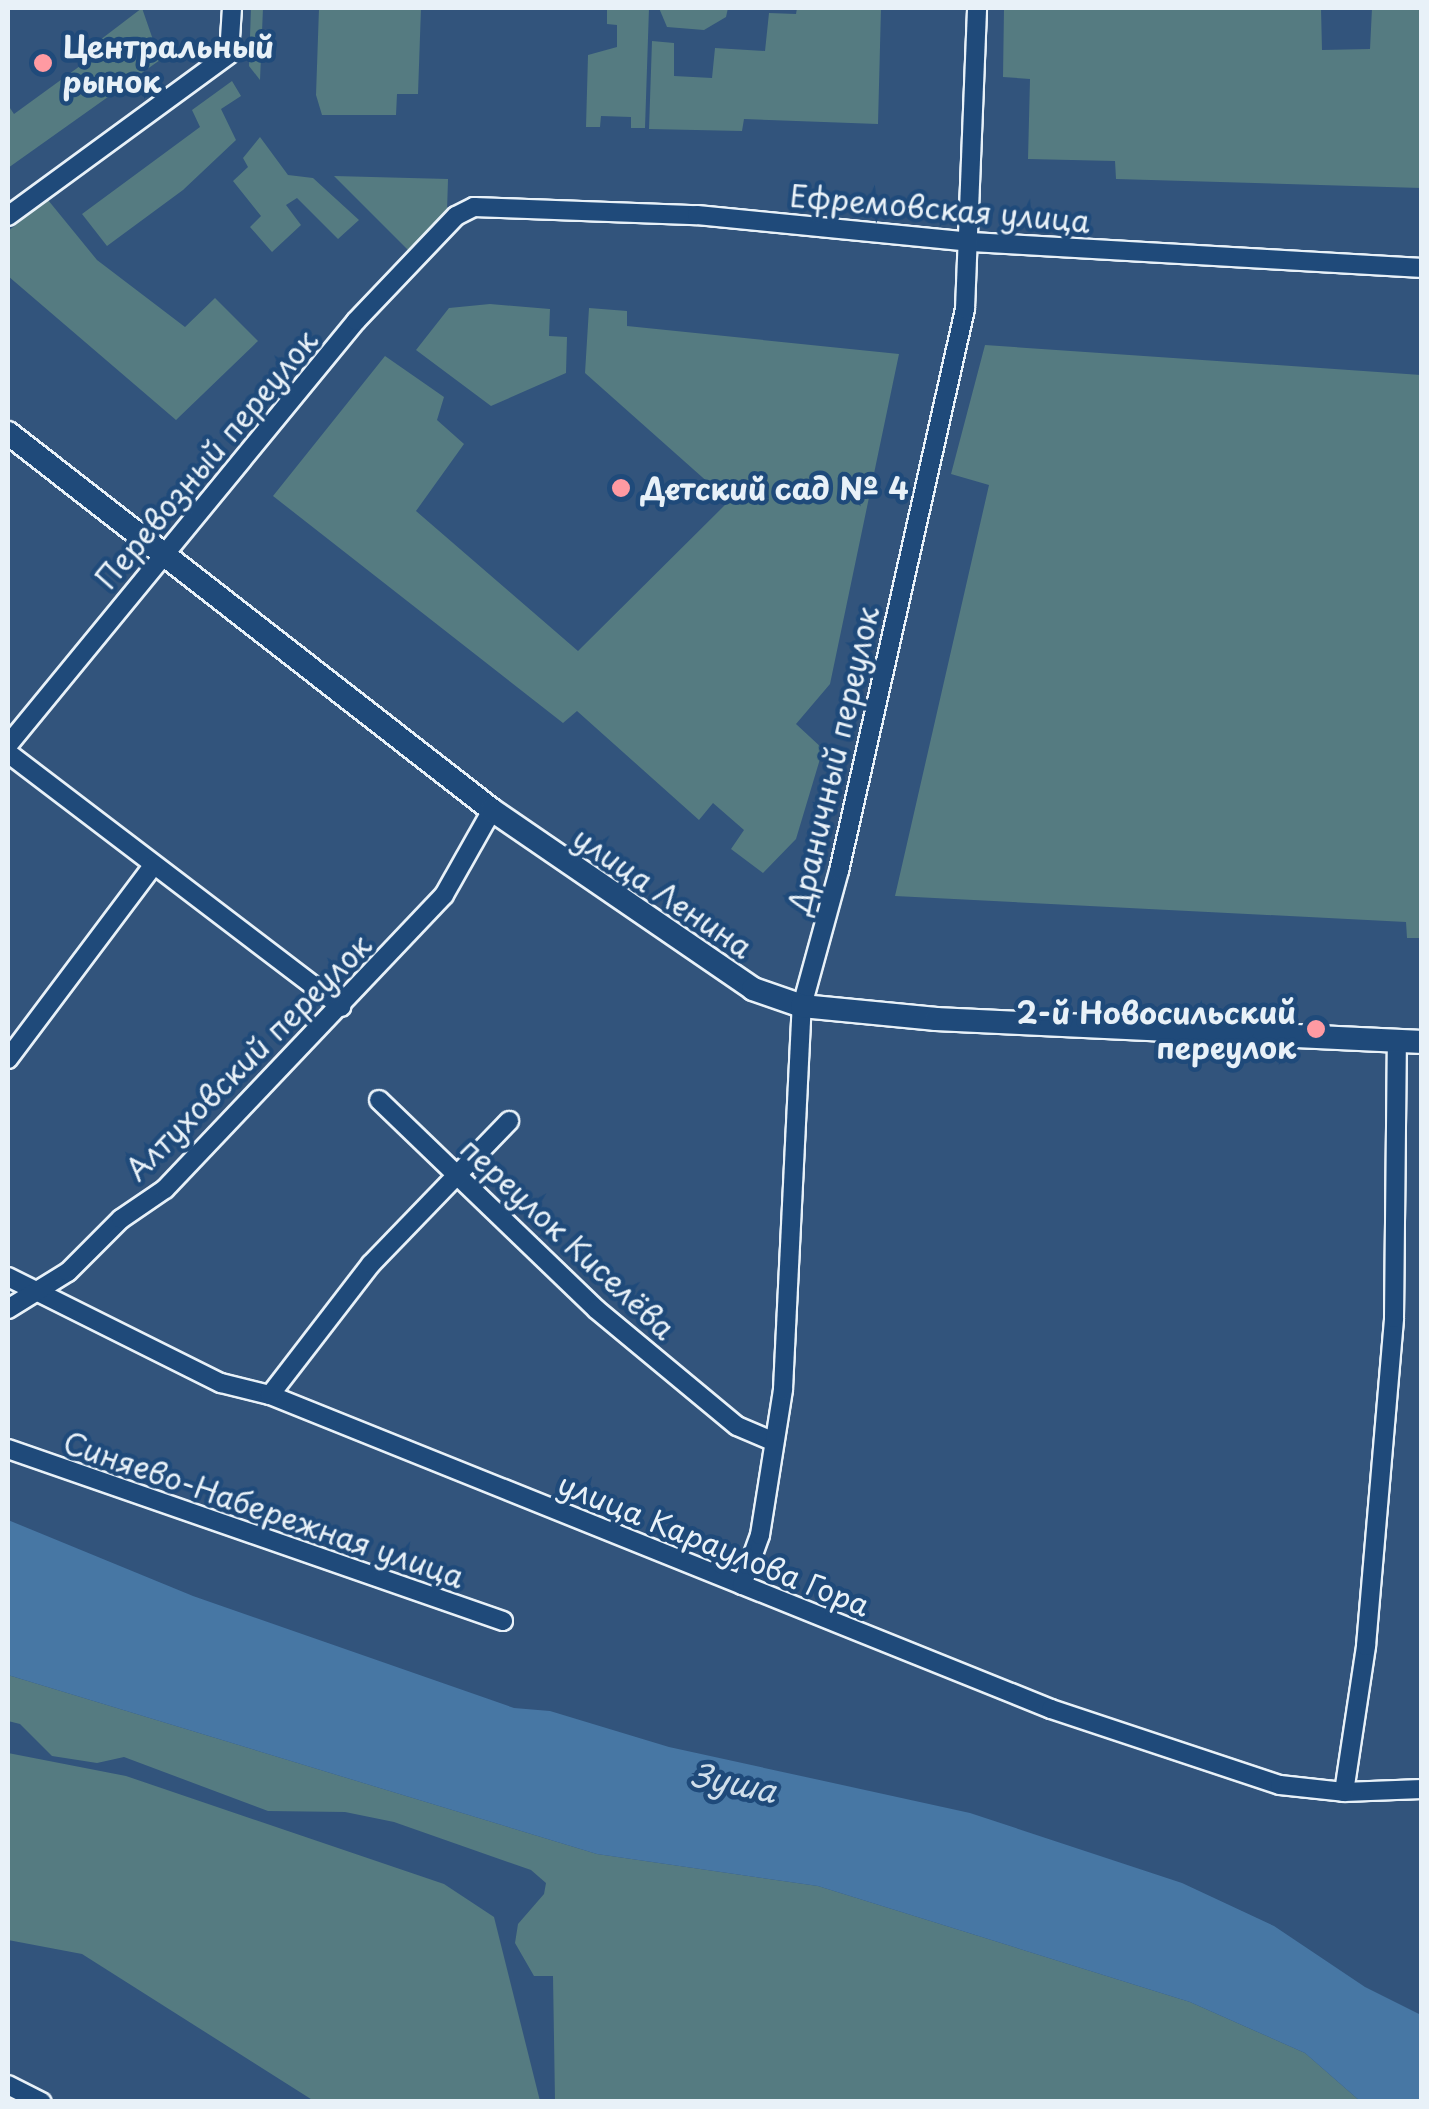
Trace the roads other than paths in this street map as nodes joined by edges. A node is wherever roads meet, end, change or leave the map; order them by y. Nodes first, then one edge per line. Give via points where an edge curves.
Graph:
1 (232, 8) edge
2 (977, 8) edge
3 (8, 216) edge
4 (456, 216) joint
5 (972, 242) junction
6 (1422, 268) edge
7 (8, 434) edge
8 (164, 554) junction
9 (8, 744) edge
10 (8, 753) edge
11 (492, 810) junction
12 (152, 866) junction
13 (341, 1006) junction
14 (802, 1006) junction
15 (1397, 1041) junction
16 (1422, 1042) edge
17 (8, 1059) edge
18 (379, 1100) dead end
19 (509, 1121) dead end
20 (461, 1175) junction
21 (8, 1277) edge
22 (38, 1289) junction
23 (8, 1309) edge
24 (270, 1394) junction
25 (774, 1441) junction
26 (8, 1449) edge
27 (742, 1585) junction
28 (503, 1621) dead end
29 (1422, 1788) edge
30 (1344, 1792) junction
31 (8, 2085) edge
32 (42, 2102) edge

1 - 3 street via 229,54
2 - 5 street, Драничный переулок
4 - 5 street, Ефремовская улица via 496,204 697,215
4 - 8 street, Перевозный переулок via 356,321
5 - 6 street, Ефремовская улица
5 - 14 street, Драничный переулок via 953,376
7 - 8 main road, улица Ленина
8 - 9 street, Перевозный переулок
8 - 11 main road, улица Ленина
10 - 12 street
11 - 13 street, Алтуховский переулок via 444,895
11 - 14 main road, улица Ленина via 713,965
12 - 13 street
12 - 17 street
13 - 22 street, Алтуховский переулок via 164,1189
14 - 15 main road, улица Ленина
14 - 25 street, Драничный переулок via 786,1354
15 - 16 main road, улица Ленина
15 - 30 street via 1394,1318 1366,1646
18 - 20 street, переулок Киселёва
19 - 20 street
20 - 24 street via 372,1264
20 - 25 street, переулок Киселёва via 596,1310 737,1426
21 - 22 street, улица Караулова Гора
22 - 23 street, Алтуховский переулок
22 - 24 street, улица Караулова Гора via 221,1383
24 - 27 street, улица Караулова Гора
25 - 27 street, Драничный переулок via 760,1535
26 - 28 street, Синяево-Набережная улица
27 - 30 street, улица Караулова Гора via 1052,1709 1280,1785
29 - 30 street, улица Караулова Гора
31 - 32 street

